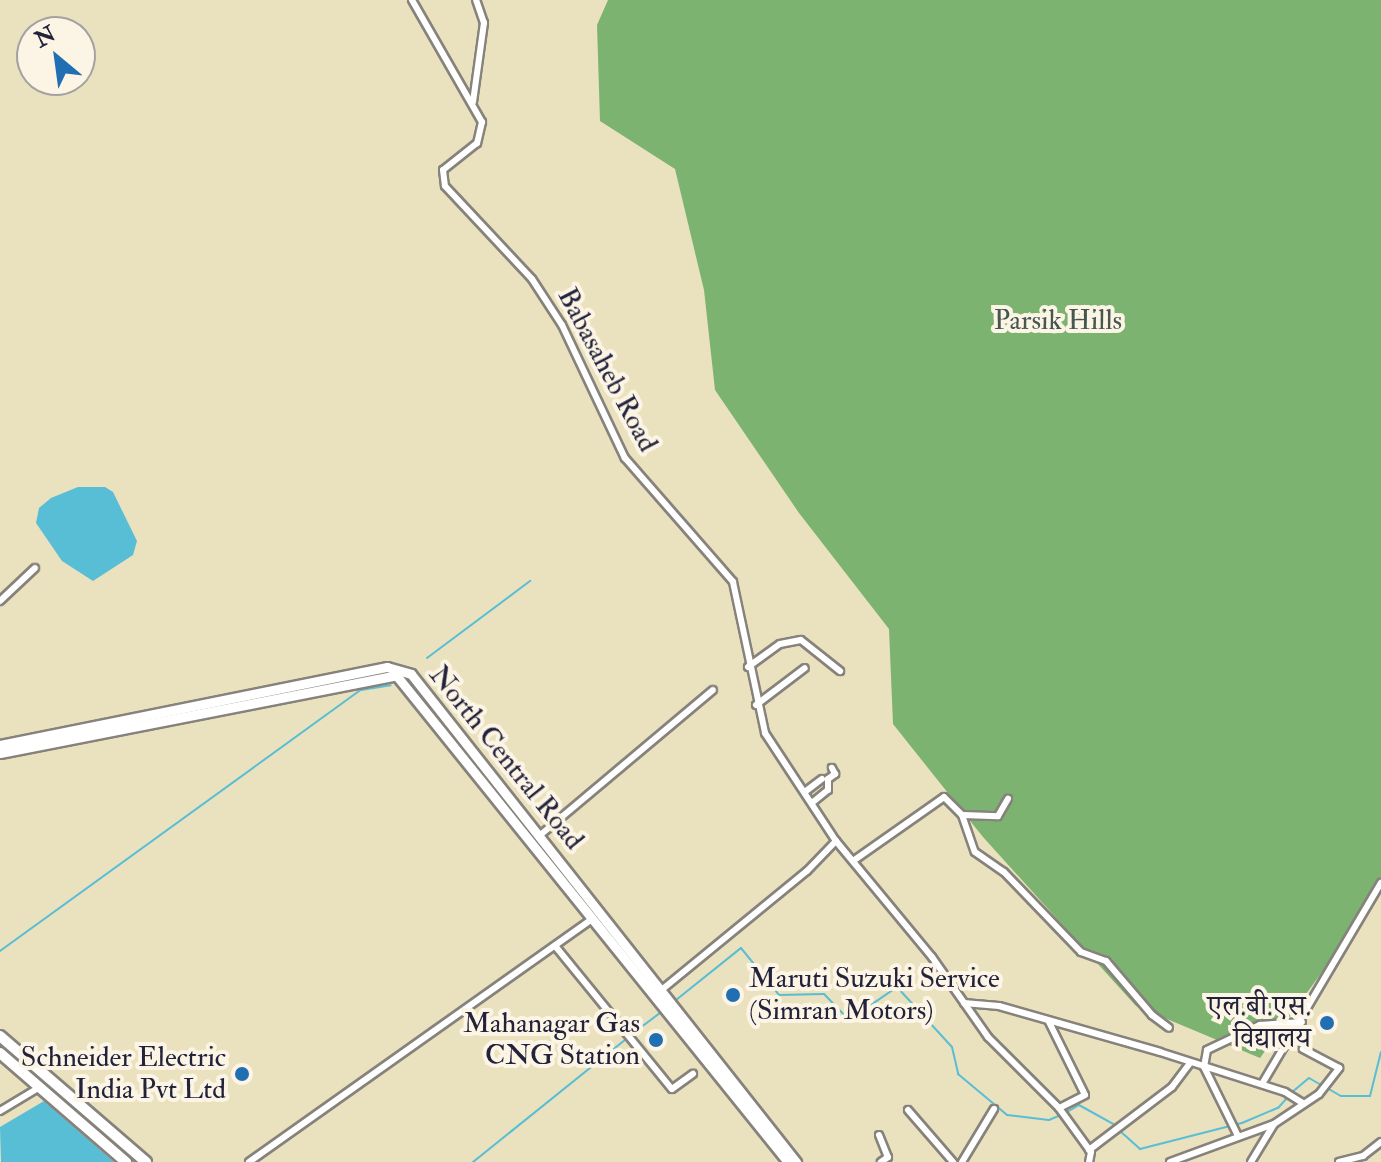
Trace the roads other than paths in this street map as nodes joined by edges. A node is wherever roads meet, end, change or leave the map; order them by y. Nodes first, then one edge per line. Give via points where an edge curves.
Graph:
1 (412, 0) edge
2 (476, 0) edge
3 (473, 103) junction
4 (35, 568) dead end
5 (0, 600) edge
6 (748, 667) junction
7 (805, 668) dead end
8 (840, 671) dead end
9 (398, 672) junction
10 (713, 690) dead end
11 (756, 705) junction
12 (0, 745) edge
13 (0, 753) edge
14 (832, 768) dead end
15 (822, 779) dead end
16 (806, 791) junction
17 (1008, 799) dead end
18 (813, 802) junction
19 (962, 815) junction
20 (536, 838) junction
21 (836, 841) junction
22 (853, 861) junction
23 (1381, 883) edge
24 (597, 914) junction
25 (556, 947) junction
26 (662, 993) junction
27 (964, 1003) junction
28 (1049, 1022) junction
29 (1302, 1022) junction
30 (1169, 1028) dead end
31 (0, 1036) edge
32 (1303, 1049) dead end
33 (0, 1053) edge
34 (1190, 1063) junction
35 (1204, 1067) junction
36 (693, 1074) dead end
37 (1262, 1084) junction
38 (40, 1087) junction
39 (1304, 1104) junction
40 (1059, 1108) junction
41 (994, 1109) dead end
42 (908, 1110) dead end
43 (0, 1111) edge
44 (1274, 1124) junction
45 (879, 1135) dead end
46 (1238, 1136) junction
47 (1381, 1142) edge
48 (1089, 1150) junction
49 (1364, 1159) edge
50 (126, 1162) edge
51 (146, 1162) edge
52 (249, 1162) edge
53 (788, 1162) edge
54 (796, 1162) edge
55 (881, 1162) edge
56 (953, 1162) edge
57 (962, 1162) edge
58 (1089, 1162) edge
59 (1170, 1162) edge
60 (1251, 1162) edge
61 (1339, 1162) edge

1 - 3 street, Babasaheb Road
2 - 3 street via 484,23
3 - 6 street, Babasaheb Road via 482,133 443,170 445,186 532,279 562,325 625,458 733,582
4 - 5 street
6 - 8 street via 780,644 801,640
6 - 11 street, Babasaheb Road
7 - 11 street
9 - 12 main road, North Central Road via 387,667
9 - 13 main road, North Central Road
9 - 20 main road, North Central Road via 420,685
10 - 20 street
11 - 16 street, Babasaheb Road via 765,733
14 - 18 street via 835,774 828,779 828,790
15 - 16 street
16 - 18 street, Babasaheb Road
17 - 19 street via 998,816
18 - 21 street, Babasaheb Road
19 - 22 street via 944,797
19 - 30 street via 975,852 1004,872 1081,952 1106,961
20 - 24 main road, North Central Road
21 - 22 street, Babasaheb Road
21 - 26 street
22 - 27 street, Babasaheb Road
23 - 29 street
24 - 25 street
24 - 26 main road, North Central Road
25 - 36 street via 672,1089
25 - 52 street
26 - 53 main road, North Central Road
26 - 54 main road, North Central Road
27 - 28 street via 999,1006
27 - 40 street, Babasaheb Road via 988,1037
28 - 34 street
28 - 40 street via 1085,1095
29 - 35 street via 1260,1025 1207,1050
29 - 37 street
31 - 51 main road
32 - 39 street via 1339,1068
33 - 38 main road
34 - 35 street
34 - 48 street via 1172,1087
35 - 37 street
35 - 46 street
37 - 39 street
38 - 43 street
38 - 50 main road
39 - 44 street
40 - 48 street, Babasaheb Road
41 - 57 street
42 - 56 street
44 - 46 street
44 - 60 street
45 - 55 street via 888,1157
46 - 59 street
47 - 49 street
48 - 58 street
49 - 61 street

